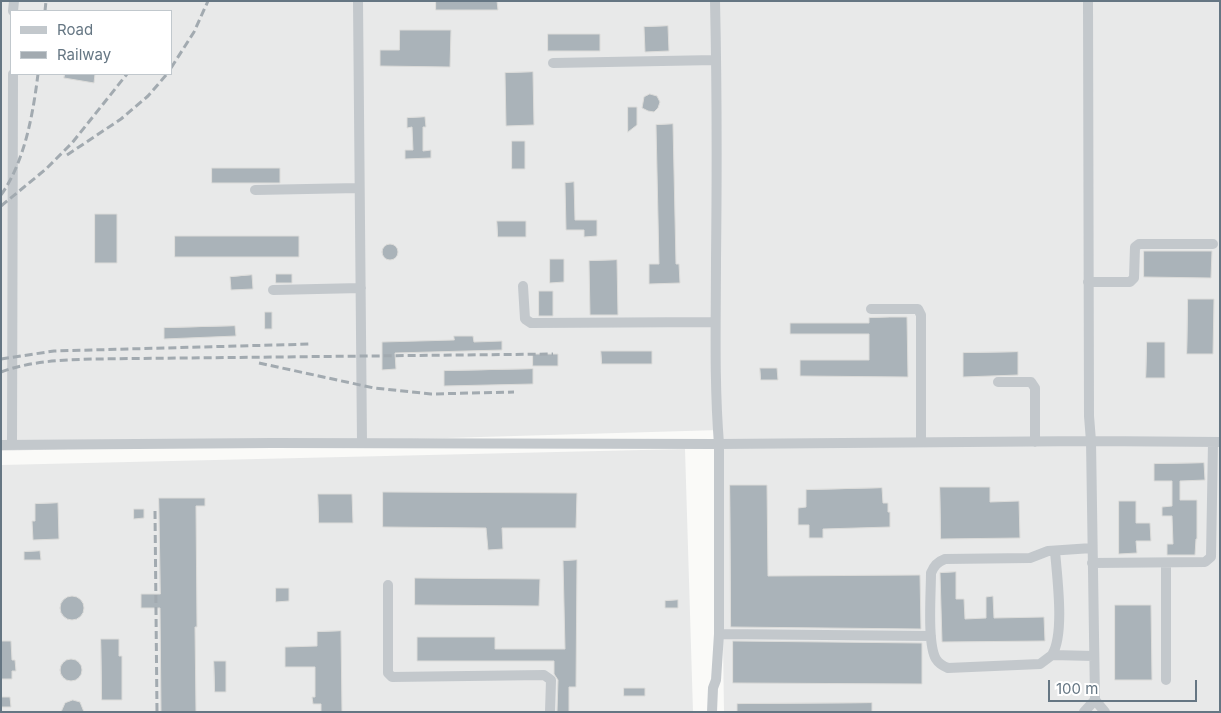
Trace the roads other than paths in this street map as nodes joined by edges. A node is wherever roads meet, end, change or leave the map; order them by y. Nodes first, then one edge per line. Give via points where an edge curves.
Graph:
1 (358, 1) edge
2 (715, 1) edge
3 (1088, 1) edge
4 (716, 60) junction
5 (552, 63) dead end
6 (14, 75) edge
7 (359, 188) junction
8 (255, 190) dead end
9 (1213, 244) dead end
10 (1088, 282) junction
11 (523, 286) dead end
12 (361, 288) junction
13 (273, 290) dead end
14 (871, 309) dead end
15 (715, 322) junction
16 (998, 382) dead end
17 (1091, 441) junction
18 (921, 442) junction
19 (1035, 442) junction
20 (1216, 442) edge
21 (362, 443) junction
22 (719, 444) junction
23 (1, 445) edge
24 (12, 445) junction
25 (1092, 548) junction
26 (1055, 550) junction
27 (1092, 563) junction
28 (1166, 563) junction
29 (388, 585) dead end
30 (719, 634) junction
31 (931, 636) junction
32 (1052, 655) junction
33 (1094, 656) junction
34 (1166, 680) dead end
35 (1095, 700) junction
36 (550, 712) edge
37 (712, 712) edge
38 (1084, 712) edge
39 (1105, 712) edge

1 - 7 lane
2 - 4 lane
3 - 10 lane
4 - 5 lane
4 - 15 lane
6 - 24 lane
7 - 8 lane
7 - 12 lane
9 - 10 lane via 1139,244 1135,247 1134,278 1130,282
10 - 17 lane
11 - 15 lane via 525,319 531,323
12 - 13 lane
12 - 21 lane
14 - 18 lane via 918,309 921,315
15 - 22 lane
16 - 19 lane via 1031,382 1034,388
17 - 19 lane
17 - 20 lane
17 - 25 lane
18 - 19 lane
18 - 22 lane
20 - 28 lane via 1211,557 1205,562
21 - 22 lane
21 - 24 lane
22 - 30 lane
23 - 24 lane
25 - 26 lane
25 - 27 lane
26 - 31 lane via 1030,558 940,561 931,574
26 - 32 lane via 1059,631
27 - 28 lane
27 - 33 lane
28 - 34 lane
29 - 36 lane via 388,673 392,677 544,675 551,680
30 - 31 lane
30 - 37 lane
31 - 32 lane via 936,661 948,668 1040,664
32 - 33 lane
33 - 35 lane
35 - 38 lane
35 - 39 lane

